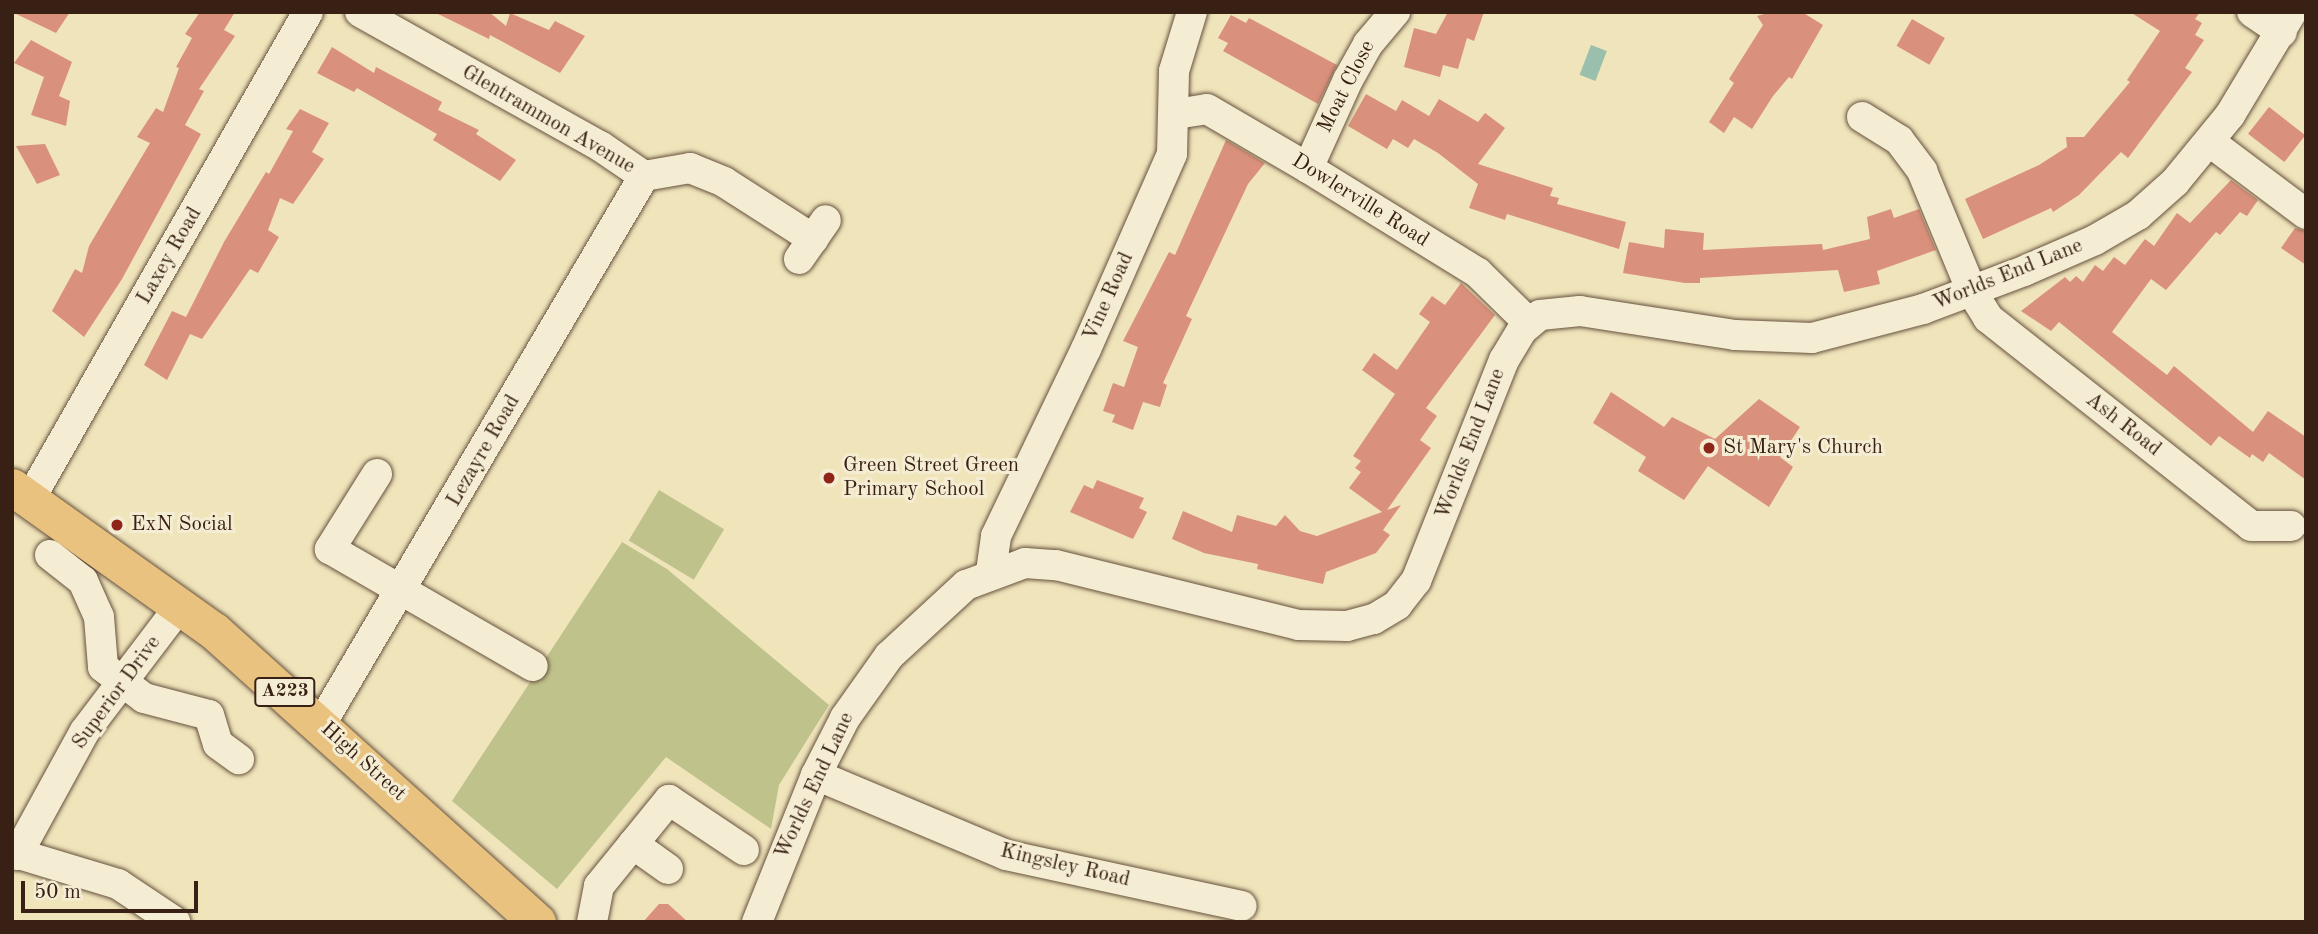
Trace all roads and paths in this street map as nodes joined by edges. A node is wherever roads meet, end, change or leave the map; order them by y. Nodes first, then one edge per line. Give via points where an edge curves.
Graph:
1 (309, 12) edge
2 (360, 12) edge
3 (1192, 12) edge
4 (1395, 12) edge
5 (2252, 12) edge
6 (2287, 22) edge
7 (1176, 114) junction
8 (1862, 117) dead end
9 (2210, 142) junction
10 (1308, 167) junction
11 (644, 176) junction
12 (2306, 214) edge
13 (813, 239) dead end
14 (1972, 292) junction
15 (1529, 323) junction
16 (377, 474) dead end
17 (21, 493) edge
18 (2291, 526) dead end
19 (50, 555) dead end
20 (991, 572) junction
21 (403, 589) junction
22 (180, 606) junction
23 (533, 666) dead end
24 (125, 684) junction
25 (321, 724) junction
26 (239, 759) dead end
27 (816, 775) junction
28 (632, 844) junction
29 (744, 849) dead end
30 (14, 853) edge
31 (668, 869) dead end
32 (1242, 906) dead end
33 (170, 921) edge
34 (537, 922) edge
35 (592, 922) edge
36 (757, 922) edge

1 - 17 street, Laxey Road
2 - 11 street, Glentrammon Avenue via 600,146
3 - 7 street, Vine Road via 1174,71
4 - 10 street, Moat Close via 1368,44
5 - 6 street
6 - 9 street, Worlds End Lane
7 - 10 street, Dowlerville Road via 1207,109
7 - 20 street, Vine Road via 1172,154 996,536
8 - 14 street, Ash Road via 1899,140 1922,171
9 - 12 street
9 - 14 street, Worlds End Lane via 2175,182 2137,215 2095,240
10 - 15 street, Dowlerville Road via 1478,273
11 - 13 street, Glentrammon Avenue via 690,168 724,182
11 - 21 street, Lezayre Road
14 - 15 street, Worlds End Lane via 1869,324 1797,339 1735,335 1566,310
14 - 18 street, Ash Road via 1988,318 2251,526
15 - 20 street, Worlds End Lane via 1504,360 1416,581 1397,605 1374,619 1346,626 1300,625 1055,565 1025,563
16 - 21 street via 330,549
17 - 22 main road, High Street / A223
19 - 24 street via 83,581 99,617 103,667
20 - 27 street, Worlds End Lane via 950,598 889,656 845,718
21 - 23 street
21 - 25 street, Lezayre Road
22 - 24 street, Superior Drive
22 - 25 main road, High Street / A223
24 - 26 street via 144,698 209,715 218,744
24 - 30 street, Superior Drive via 85,731
25 - 34 main road, High Street / A223
27 - 32 street, Kingsley Road via 1006,855
27 - 36 street, Worlds End Lane
28 - 29 street via 669,800
28 - 31 street
28 - 35 street via 599,886
30 - 33 street via 117,884

